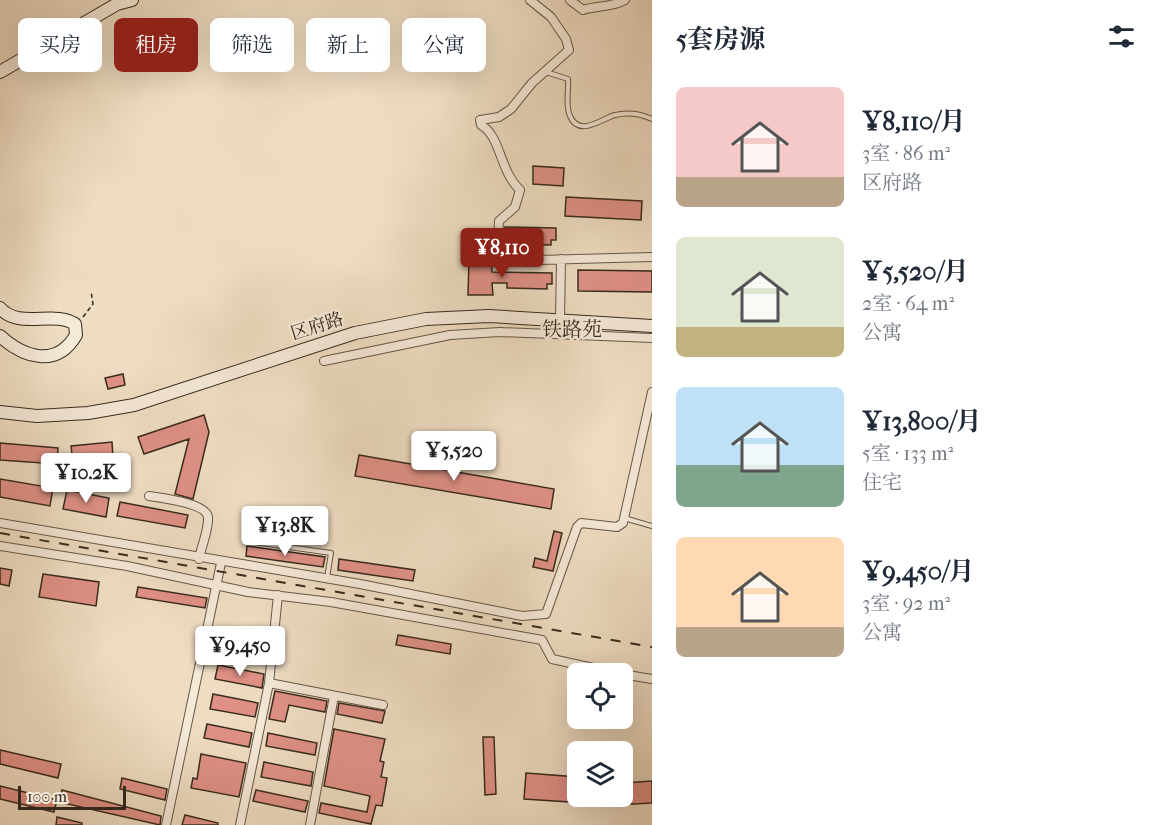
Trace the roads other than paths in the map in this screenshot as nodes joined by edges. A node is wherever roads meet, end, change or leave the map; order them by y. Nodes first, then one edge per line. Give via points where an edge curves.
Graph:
1 (132, 0) edge
2 (530, 0) edge
3 (570, 0) edge
4 (625, 0) edge
5 (545, 71) junction
6 (0, 72) edge
7 (652, 118) edge
8 (652, 257) edge
9 (561, 260) junction
10 (0, 308) edge
11 (560, 319) junction
12 (652, 326) edge
13 (0, 336) edge
14 (652, 338) edge
15 (324, 361) dead end
16 (652, 392) edge
17 (0, 412) edge
18 (149, 496) dead end
19 (624, 518) junction
20 (0, 523) edge
21 (652, 526) edge
22 (247, 541) dead end
23 (0, 546) edge
24 (199, 559) junction
25 (221, 563) junction
26 (327, 579) junction
27 (217, 584) junction
28 (278, 595) junction
29 (571, 663) edge
30 (633, 676) edge
31 (652, 679) edge
32 (269, 683) junction
33 (334, 696) junction
34 (383, 705) dead end
35 (165, 825) edge
36 (240, 825) edge
37 (310, 825) edge

1 - 6 main road via 117,4
2 - 5 street via 551,17 569,50
3 - 4 street via 583,10 596,5 612,7
5 - 7 lane via 568,79 568,114 584,126 613,115
5 - 9 street via 511,109 499,117 483,118 480,123 494,135 500,159 520,190 515,207 499,221 497,257
8 - 9 street
9 - 11 street
10 - 13 main road via 4,313 30,320 66,318 75,324 76,335 60,353 37,357 15,350
11 - 12 main road, 区府路
11 - 17 main road, 区府路 via 426,319 355,333 134,405 37,416
14 - 15 street via 500,332 450,335
16 - 19 street
18 - 24 street via 204,510 208,517
19 - 21 lane
19 - 26 street via 617,527 581,523 577,527 546,614 522,616
20 - 24 street
22 - 26 lane via 331,553
23 - 27 street
24 - 25 street
25 - 26 street
25 - 27 street
27 - 28 street
27 - 35 street
28 - 29 street via 542,640 552,659
28 - 32 street
30 - 31 street
32 - 33 street
32 - 36 street
33 - 34 street
33 - 37 street

